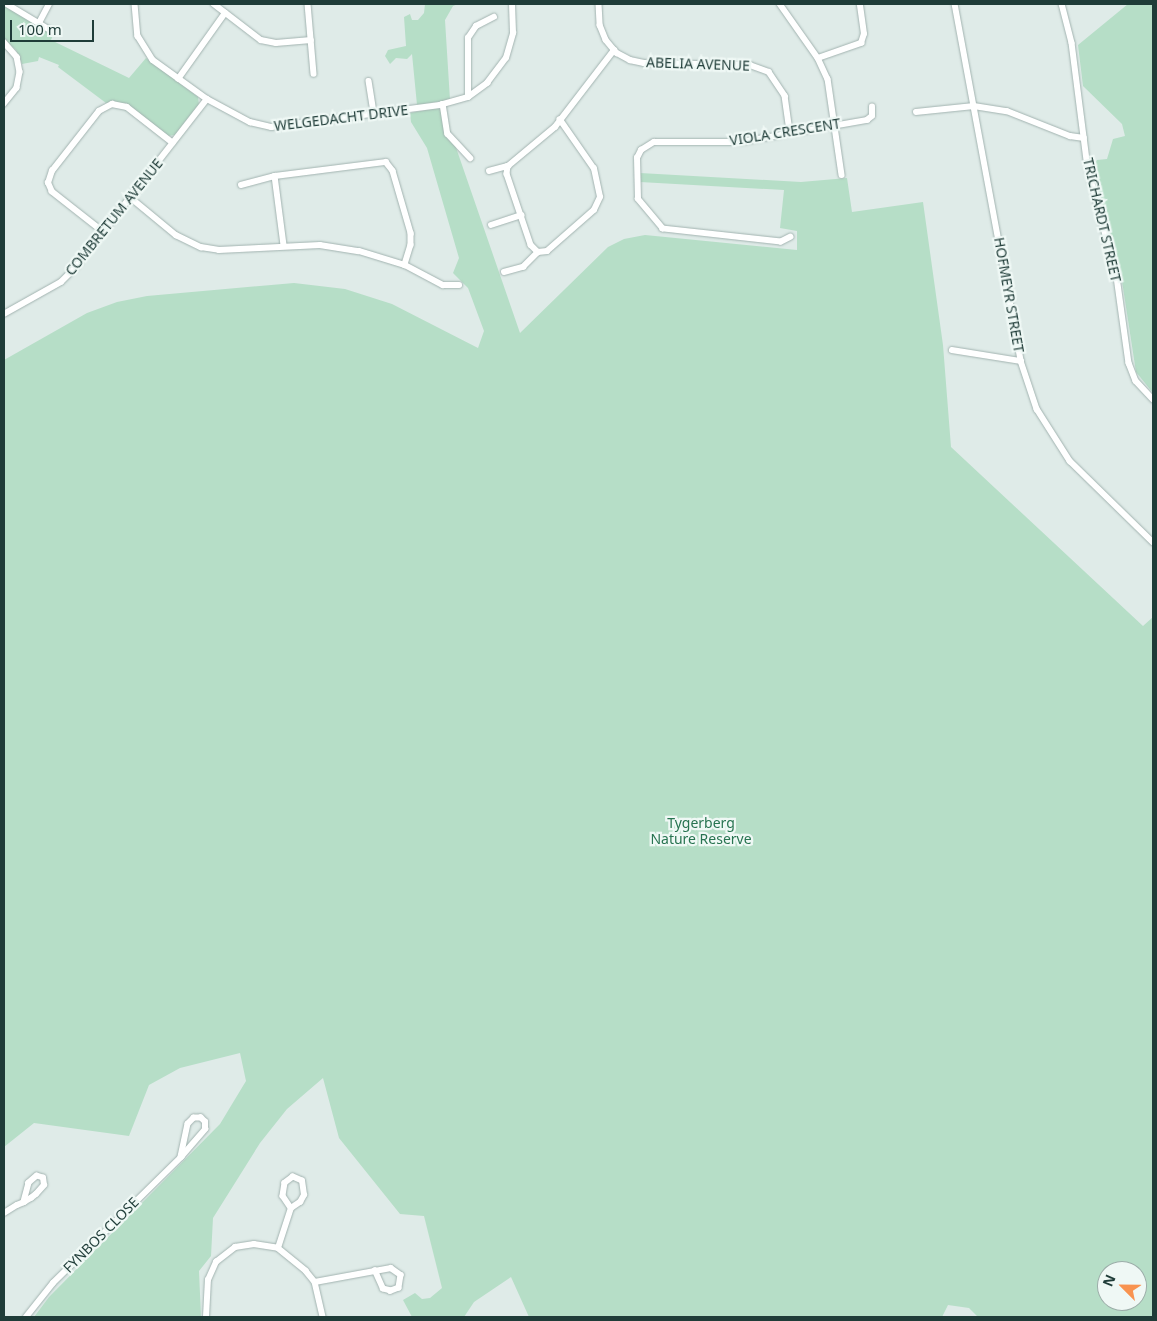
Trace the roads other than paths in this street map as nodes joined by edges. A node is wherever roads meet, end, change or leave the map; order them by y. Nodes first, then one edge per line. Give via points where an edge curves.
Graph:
1 (7, 4) edge
2 (49, 4) edge
3 (135, 4) edge
4 (214, 4) edge
5 (308, 4) edge
6 (512, 4) edge
7 (599, 4) edge
8 (780, 4) edge
9 (860, 4) edge
10 (955, 4) edge
11 (1062, 4) edge
12 (225, 13) junction
13 (494, 17) dead end
14 (39, 23) junction
15 (52, 31) dead end
16 (311, 40) junction
17 (4, 42) edge
18 (614, 50) junction
19 (818, 58) junction
20 (314, 74) dead end
21 (178, 78) junction
22 (369, 80) dead end
23 (468, 96) junction
24 (207, 99) junction
25 (4, 104) edge
26 (443, 104) junction
27 (974, 106) junction
28 (872, 107) dead end
29 (916, 112) dead end
30 (374, 114) junction
31 (560, 120) junction
32 (835, 123) junction
33 (790, 132) junction
34 (1084, 138) junction
35 (173, 143) junction
36 (470, 158) dead end
37 (508, 166) junction
38 (489, 171) dead end
39 (842, 175) dead end
40 (275, 176) junction
41 (241, 185) dead end
42 (130, 197) junction
43 (521, 214) junction
44 (491, 225) dead end
45 (103, 232) junction
46 (791, 236) dead end
47 (284, 245) junction
48 (538, 252) junction
49 (405, 265) junction
50 (504, 272) dead end
51 (459, 285) dead end
52 (4, 314) edge
53 (952, 350) dead end
54 (1021, 361) junction
55 (1153, 400) edge
56 (1153, 542) edge
57 (181, 1157) junction
58 (24, 1202) junction
59 (291, 1208) junction
60 (4, 1213) edge
61 (278, 1248) junction
62 (375, 1271) junction
63 (315, 1282) junction
64 (26, 1317) edge
65 (206, 1317) edge
66 (323, 1317) edge

1 - 14 street
2 - 14 street
3 - 21 street, WELGEDACHT DRIVE via 136,31 143,47 153,60
4 - 12 street
5 - 16 street
6 - 23 street, WELGEDACHT DRIVE via 513,33 506,58 487,83
7 - 18 street via 601,29
8 - 19 street
9 - 19 street via 864,34 861,43
10 - 27 street, HOFMEYR STREET
11 - 34 street, TRICHARDT STREET via 1072,43
12 - 16 street via 251,35 266,41
12 - 21 street
13 - 23 street via 476,26 468,38
14 - 15 street
16 - 20 street
17 - 25 street via 14,52 20,72 17,88
18 - 31 street
18 - 33 street, ABELIA AVENUE via 630,60 644,63 759,67 774,76 785,96
19 - 32 street via 829,82
21 - 24 street, WELGEDACHT DRIVE
22 - 30 street
23 - 26 street, WELGEDACHT DRIVE
24 - 30 street, WELGEDACHT DRIVE via 266,127
24 - 35 street, COMBRETUM AVENUE
26 - 30 street, WELGEDACHT DRIVE
26 - 36 street via 448,134
27 - 29 street
27 - 34 street via 1007,111 1070,136
27 - 54 street, HOFMEYR STREET
28 - 32 street, VIOLA CRESCENT via 869,119
31 - 37 street
31 - 48 street via 594,169 599,200 594,210 548,251
32 - 33 street, VIOLA CRESCENT
32 - 39 street
33 - 46 street, VIOLA CRESCENT via 741,142 654,142 640,150 637,158 637,195 640,206 666,230 781,242
34 - 55 street, TRICHARDT STREET via 1091,182 1117,277 1129,363 1136,381
35 - 42 street, COMBRETUM AVENUE
35 - 45 street via 127,107 112,104 99,111 49,177 50,189
37 - 38 street
37 - 43 street via 507,174
40 - 41 street
40 - 47 street
40 - 49 street via 378,161 388,164 411,233
42 - 45 street, COMBRETUM AVENUE
42 - 47 street via 176,235 201,247 226,249
43 - 44 street
43 - 48 street via 531,245
45 - 52 street, COMBRETUM AVENUE via 61,282
47 - 49 street via 320,245 359,251
48 - 50 street via 522,267
49 - 51 street via 443,285
53 - 54 street
54 - 56 street, HOFMEYR STREET via 1037,409 1060,448
57 - 57 street, FYNBOS CLOSE via 205,1129 201,1118 194,1118 188,1124
57 - 64 street, FYNBOS CLOSE via 53,1283
58 - 58 street via 43,1188 43,1178 37,1176 28,1183
58 - 60 street
59 - 59 street via 283,1196 285,1183 293,1177 302,1181 304,1190 300,1202
59 - 61 street
61 - 63 street via 295,1260
61 - 65 street via 244,1244 216,1262 208,1280
62 - 62 street via 397,1269 402,1280 399,1288 391,1292 383,1289
62 - 63 street
63 - 66 street

